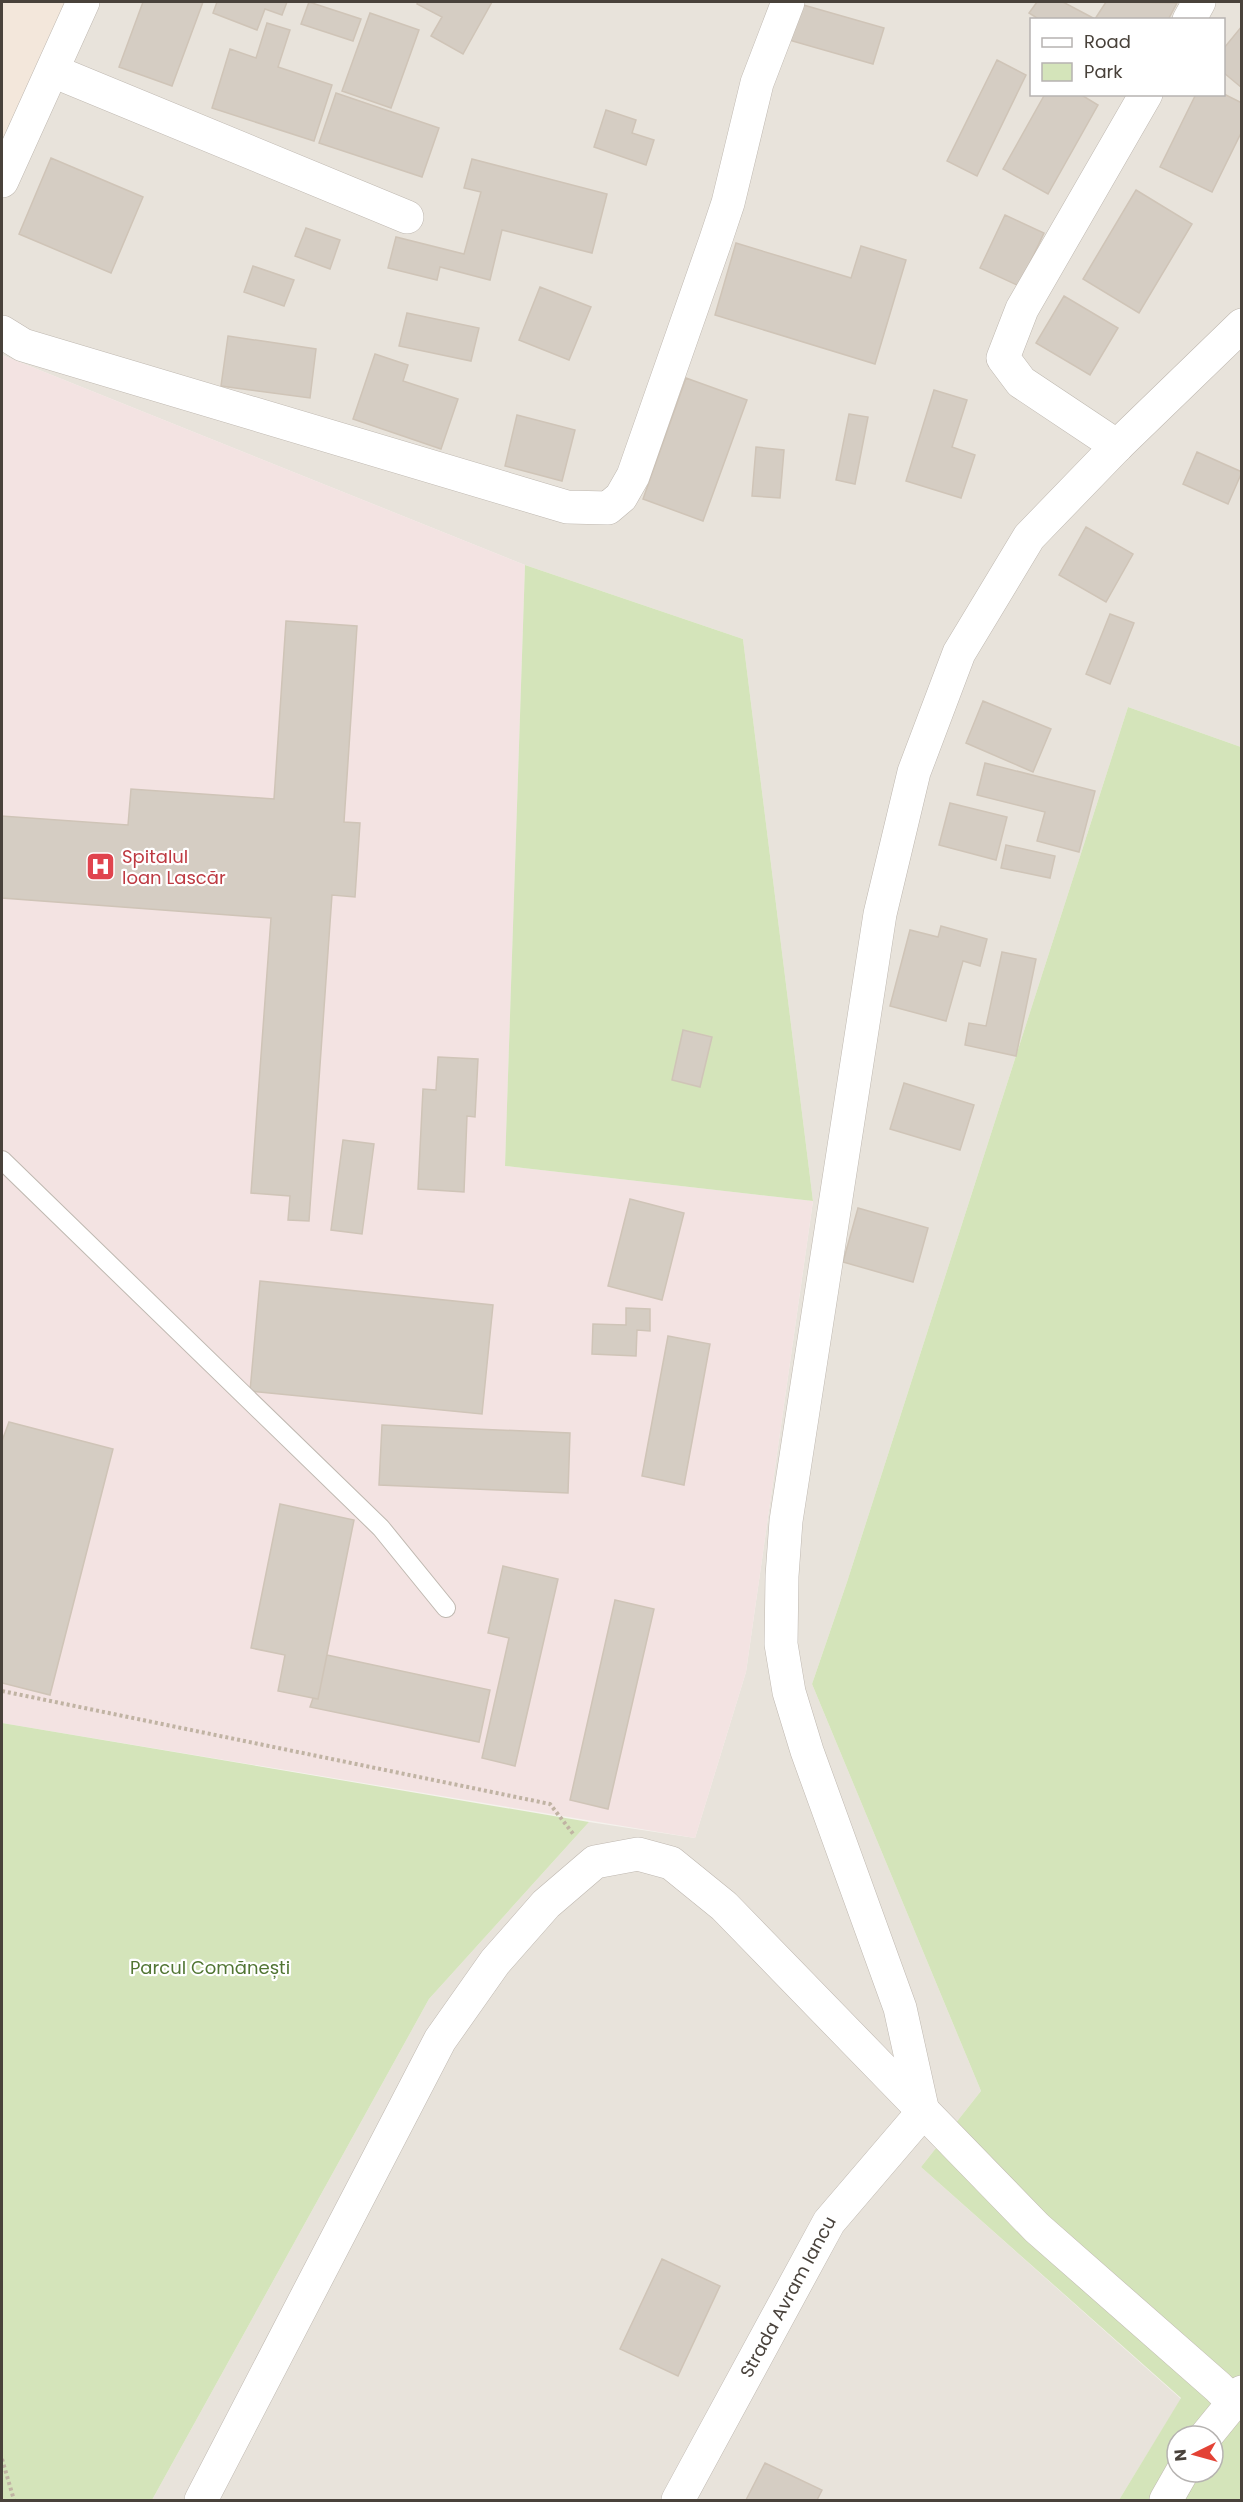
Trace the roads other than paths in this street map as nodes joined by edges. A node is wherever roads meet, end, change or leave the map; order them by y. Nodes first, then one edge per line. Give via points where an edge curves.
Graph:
1 (83, 2) edge
2 (788, 2) edge
3 (1199, 2) edge
4 (1190, 18) edge
5 (53, 71) junction
6 (1145, 96) edge
7 (2, 181) edge
8 (407, 217) dead end
9 (1242, 325) edge
10 (2, 332) edge
11 (1117, 446) junction
12 (2, 1160) edge
13 (446, 1608) dead end
14 (923, 2112) junction
15 (1237, 2397) edge
16 (1216, 2424) edge
17 (1175, 2484) edge
18 (201, 2500) edge
19 (678, 2500) edge
20 (1166, 2500) edge

1 - 5 street
2 - 10 street via 757,83 728,203 633,476 621,497 608,508 567,507 23,345
3 - 4 street
5 - 7 street
5 - 8 street
6 - 11 street via 1022,309 1003,358 1021,382
9 - 11 street
11 - 14 street via 1029,537 959,653 914,771 880,914 786,1521 781,1644 789,1692 810,1762 900,2008
12 - 13 lane via 381,1528
14 - 15 street via 1037,2228
14 - 18 street via 724,1906 671,1863 638,1854 595,1862 546,1904 495,1962 440,2040
14 - 19 street, Strada Avram Iancu via 829,2222
15 - 16 street
17 - 20 street

